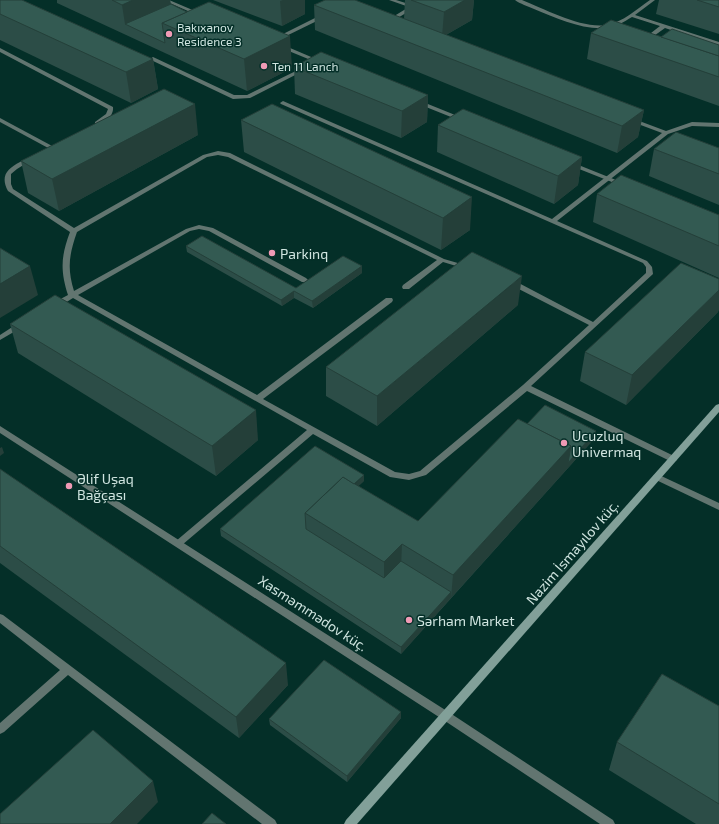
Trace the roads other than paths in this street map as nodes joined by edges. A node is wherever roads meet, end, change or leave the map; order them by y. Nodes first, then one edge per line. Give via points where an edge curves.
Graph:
1 (165, 0) edge
2 (391, 0) edge
3 (425, 0) edge
4 (517, 0) edge
5 (653, 0) edge
6 (413, 7) junction
7 (328, 14) edge
8 (632, 15) junction
9 (207, 17) edge
10 (664, 26) junction
11 (390, 28) edge
12 (719, 44) edge
13 (646, 49) edge
14 (0, 50) edge
15 (153, 59) edge
16 (319, 61) junction
17 (326, 64) edge
18 (415, 100) edge
19 (283, 103) dead end
20 (622, 116) edge
21 (0, 120) edge
22 (467, 122) edge
23 (719, 125) edge
24 (93, 126) edge
25 (666, 133) junction
26 (59, 144) edge
27 (651, 144) junction
28 (658, 146) edge
29 (52, 148) junction
30 (46, 151) edge
31 (39, 155) edge
32 (563, 161) edge
33 (607, 179) junction
34 (630, 188) edge
35 (552, 222) junction
36 (74, 231) junction
37 (442, 260) junction
38 (471, 269) edge
39 (304, 280) dead end
40 (506, 281) edge
41 (406, 287) dead end
42 (72, 295) junction
43 (388, 300) dead end
44 (46, 311) edge
45 (26, 322) edge
46 (594, 325) junction
47 (0, 338) edge
48 (526, 387) junction
49 (257, 399) junction
50 (719, 407) edge
51 (0, 428) edge
52 (312, 430) junction
53 (673, 459) junction
54 (657, 477) junction
55 (719, 507) edge
56 (179, 543) junction
57 (0, 618) edge
58 (68, 669) junction
59 (446, 716) junction
60 (0, 730) edge
61 (271, 824) edge
62 (350, 824) edge
63 (609, 824) edge

1 - 9 street
2 - 6 street
3 - 6 street
4 - 8 street via 598,28 609,26
5 - 8 street
6 - 11 street via 387,23
7 - 16 street via 271,42
8 - 10 street
10 - 12 street
10 - 13 street via 642,42
14 - 24 street via 111,108 106,118
15 - 16 street via 240,98 248,97
16 - 17 street
18 - 22 street
19 - 35 street
20 - 25 street
21 - 29 street
23 - 25 street via 699,122
25 - 27 street
26 - 29 street
27 - 28 street
27 - 33 street
29 - 30 street
31 - 36 street via 12,169 6,176 6,183 10,190
32 - 33 street
33 - 34 street
33 - 35 street
35 - 46 street via 645,262 649,267 650,274
36 - 37 street via 205,156 218,153 230,156
36 - 42 street via 66,255 66,277
37 - 38 street
37 - 41 street
39 - 42 street via 211,229 199,227 188,230
40 - 46 street
42 - 44 street
42 - 49 street
43 - 49 street
45 - 47 street
46 - 48 street
48 - 52 street via 423,473 409,477 393,474
48 - 53 street
49 - 52 street
50 - 53 street, Nazim İsmayılov küç.
51 - 56 street, Xasməmmədov küç.
52 - 56 street
53 - 54 street, Nazim İsmayılov küç.
54 - 55 street
54 - 59 street, Nazim İsmayılov küç.
56 - 59 street, Xasməmmədov küç.
57 - 58 street
58 - 60 street
58 - 61 street
59 - 62 street, Nazim İsmayılov küç.
59 - 63 street, Xasməmmədov küç.

